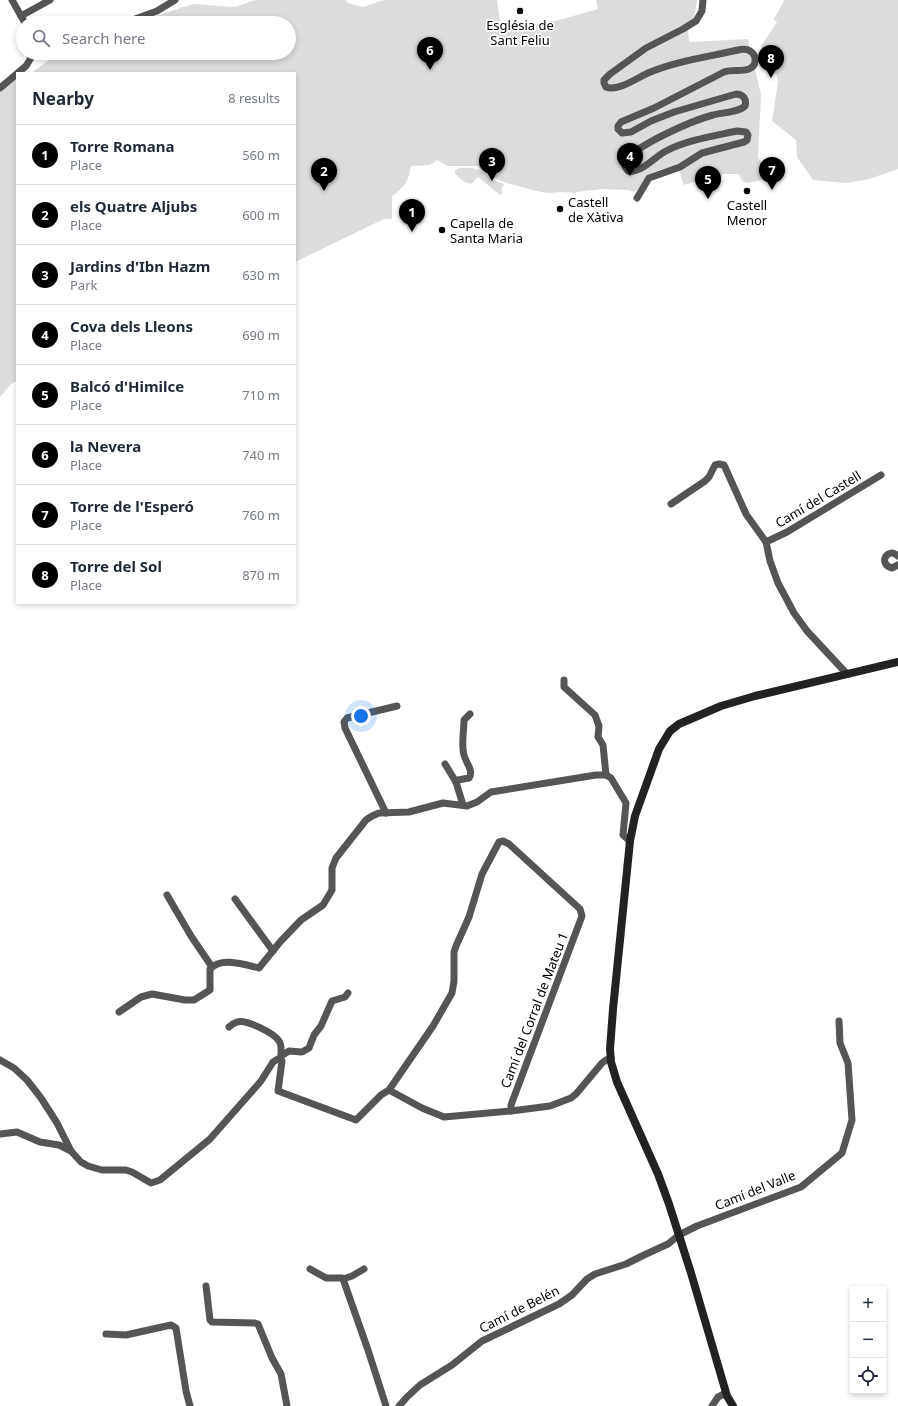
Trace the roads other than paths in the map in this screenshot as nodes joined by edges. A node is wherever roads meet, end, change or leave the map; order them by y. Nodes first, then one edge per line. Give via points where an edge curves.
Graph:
1 (12, 0) edge
2 (50, 0) edge
3 (175, 0) edge
4 (703, 0) edge
5 (21, 16) joint
6 (143, 16) edge
7 (30, 60) edge
8 (18, 72) edge
9 (16, 74) edge
10 (0, 88) edge
11 (636, 198) dead end
12 (881, 475) dead end
13 (671, 504) dead end
14 (766, 542) junction
15 (898, 556) edge
16 (898, 565) edge
17 (898, 662) edge
18 (847, 674) junction
19 (564, 680) dead end
20 (397, 706) dead end
21 (470, 714) dead end
22 (445, 764) dead end
23 (606, 775) junction
24 (456, 782) junction
25 (462, 805) junction
26 (386, 813) junction
27 (630, 841) junction
28 (167, 895) dead end
29 (235, 899) dead end
30 (273, 951) junction
31 (212, 967) junction
32 (348, 993) dead end
33 (119, 1012) dead end
34 (839, 1021) dead end
35 (229, 1027) dead end
36 (281, 1057) junction
37 (611, 1058) junction
38 (0, 1060) edge
39 (389, 1090) junction
40 (511, 1111) junction
41 (0, 1134) edge
42 (71, 1151) junction
43 (679, 1235) junction
44 (364, 1268) dead end
45 (310, 1269) dead end
46 (343, 1279) junction
47 (206, 1286) dead end
48 (106, 1334) dead end
49 (726, 1393) junction
50 (190, 1406) edge
51 (287, 1406) edge
52 (386, 1406) edge
53 (399, 1406) edge
54 (712, 1406) edge
55 (733, 1406) edge

1 - 5 street
2 - 5 street
3 - 6 street
4 - 11 street via 702,11 696,21 654,43 619,68 604,80 606,87 619,87 673,64 738,50 745,49 754,54 753,66 748,70 724,72 621,122 618,129 622,133 628,133 667,115 736,94 742,95 746,100 746,106 671,131 630,156 625,162 625,167 628,172 634,172 671,149 737,130 746,132 747,140 702,153 680,167 649,178
7 - 8 street
9 - 10 street
12 - 14 street, Camí del Castell
13 - 14 street, Camí del Castell via 705,481 715,465 724,465 746,514
14 - 18 street, Camí del Castell via 778,583 794,613
15 - 16 street via 892,553 884,558 888,567
17 - 18 main road
18 - 27 main road via 721,706 679,724 670,731 659,749 640,799
19 - 23 street via 564,687 595,715 599,726 598,737 603,745
20 - 26 street via 347,718 344,722
21 - 24 street via 464,720 463,752 471,775
22 - 24 street
23 - 25 street via 491,792 477,802
23 - 27 street via 611,778 626,803 623,835
24 - 25 street
25 - 26 street via 443,803 409,812
26 - 30 street via 366,820 336,858 332,868 332,890 323,905 302,920
27 - 37 main road via 613,1009
28 - 31 street
29 - 30 street
30 - 31 street via 259,968 231,962
31 - 33 street via 210,990 194,1000 152,994 141,996
32 - 36 street via 345,997 332,1001 309,1048 302,1052 289,1051
34 - 43 street, Camí del Valle via 840,1043 848,1063 852,1120 842,1153 801,1187
35 - 36 street via 238,1021 267,1032 279,1040
36 - 39 street via 278,1091 351,1119 356,1120
36 - 42 street via 273,1062 262,1081 210,1139 160,1180 150,1183 126,1170 110,1171 95,1168 81,1162
37 - 40 street via 602,1063 571,1098 550,1106
37 - 43 main road via 613,1072 658,1174
38 - 42 street via 20,1072 34,1088 57,1123
39 - 40 street via 444,1117
39 - 40 street, Camí del Corral de Mateu 1 via 433,1026 452,992 456,946 469,917 482,874 499,842 503,841 582,912 582,919 511,1105
41 - 42 street via 17,1132
43 - 49 main road
43 - 53 street, Camí de Belén via 668,1244 626,1264 594,1274 559,1304 482,1341 452,1365 420,1385
44 - 46 street
45 - 46 street via 326,1278
46 - 52 street
47 - 51 street via 212,1322 258,1324 281,1374
48 - 50 street via 126,1335 174,1326
49 - 54 street via 718,1397
49 - 55 main road

